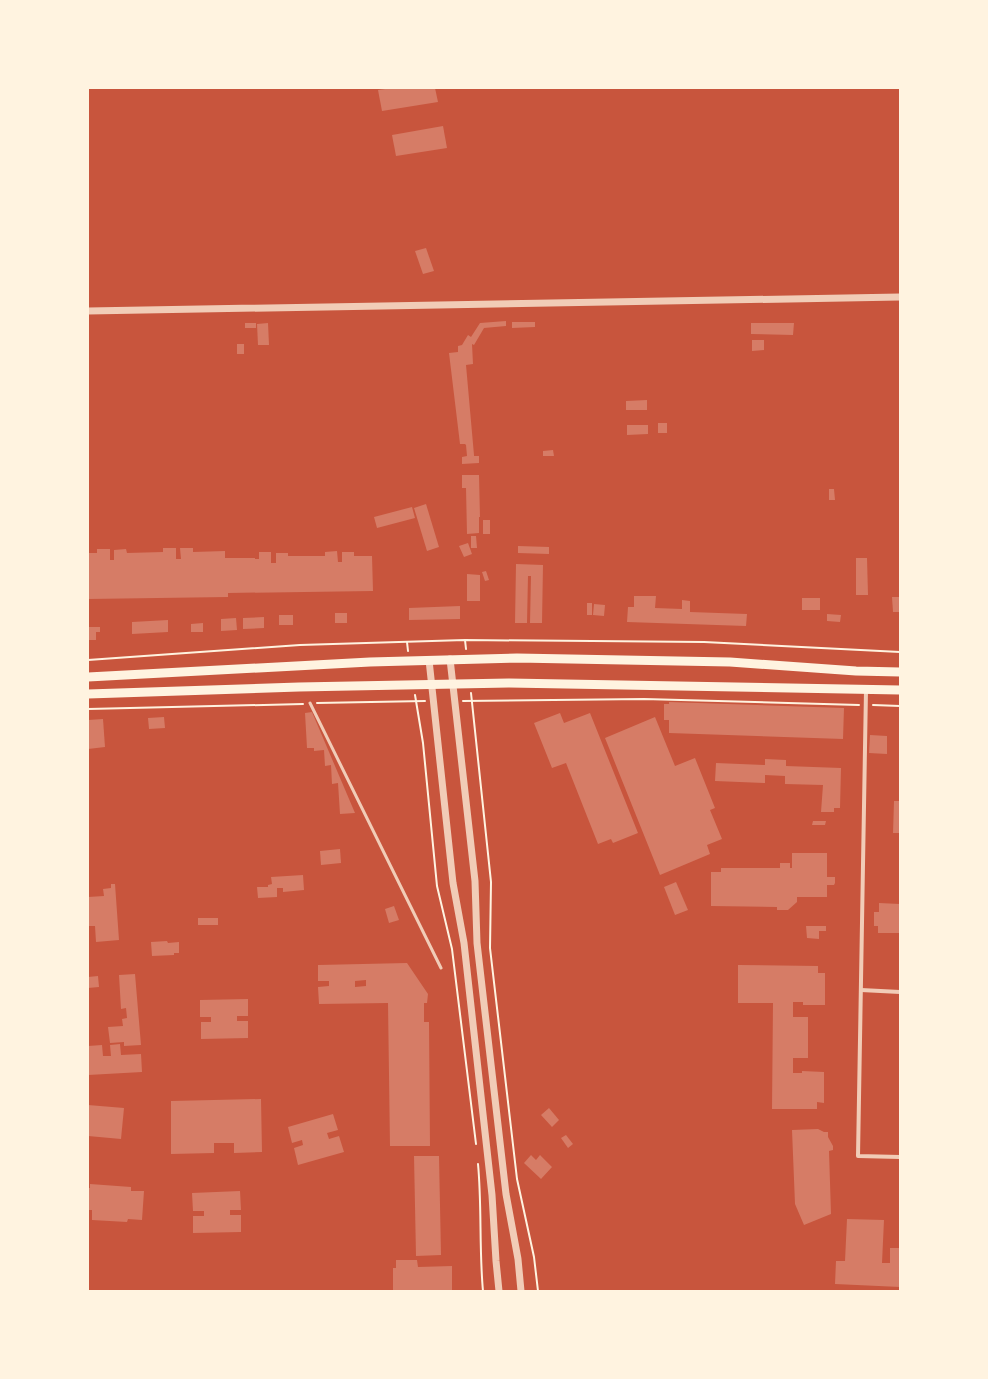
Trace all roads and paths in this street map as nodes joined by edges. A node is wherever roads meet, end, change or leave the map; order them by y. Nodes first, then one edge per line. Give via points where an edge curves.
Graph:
1 (900, 297) edge
2 (88, 311) edge
3 (465, 640) junction
4 (407, 642) junction
5 (900, 652) edge
6 (450, 659) junction
7 (467, 659) junction
8 (88, 660) edge
9 (410, 660) junction
10 (429, 660) junction
11 (900, 672) edge
12 (88, 677) edge
13 (432, 684) junction
14 (453, 684) junction
15 (470, 684) junction
16 (414, 685) junction
17 (866, 690) junction
18 (900, 690) edge
19 (88, 694) edge
20 (433, 701) junction
21 (455, 701) junction
22 (472, 701) junction
23 (416, 702) junction
24 (310, 703) junction
25 (866, 705) junction
26 (900, 706) edge
27 (88, 709) edge
28 (441, 968) dead end
29 (861, 990) junction
30 (900, 992) edge
31 (476, 1147) dead end
32 (900, 1157) edge
33 (478, 1163) dead end
34 (483, 1291) edge
35 (499, 1291) edge
36 (522, 1291) edge
37 (538, 1291) edge

1 - 2 street
3 - 4 path
3 - 5 path via 704,642
3 - 7 path
4 - 8 path via 300,645
4 - 9 path
6 - 7 main road
6 - 10 main road
6 - 14 street
7 - 11 main road via 730,662
9 - 10 main road
9 - 12 main road
10 - 13 street
13 - 14 main road
13 - 16 main road
13 - 20 street
14 - 15 main road
14 - 21 street
15 - 17 main road
15 - 22 path
16 - 19 main road via 299,686
16 - 23 path
17 - 18 main road
17 - 25 street
20 - 23 path
20 - 35 street via 453,883 464,943 492,1195
21 - 22 path
21 - 36 street via 475,880 478,951 506,1194
22 - 25 path via 644,699
22 - 37 path via 490,874 490,944 518,1187 534,1257
23 - 24 path
23 - 31 path via 423,743 437,886 452,948
24 - 27 path
24 - 28 lane
25 - 26 path
25 - 29 street
29 - 30 street
29 - 32 street via 858,1156
33 - 34 path

